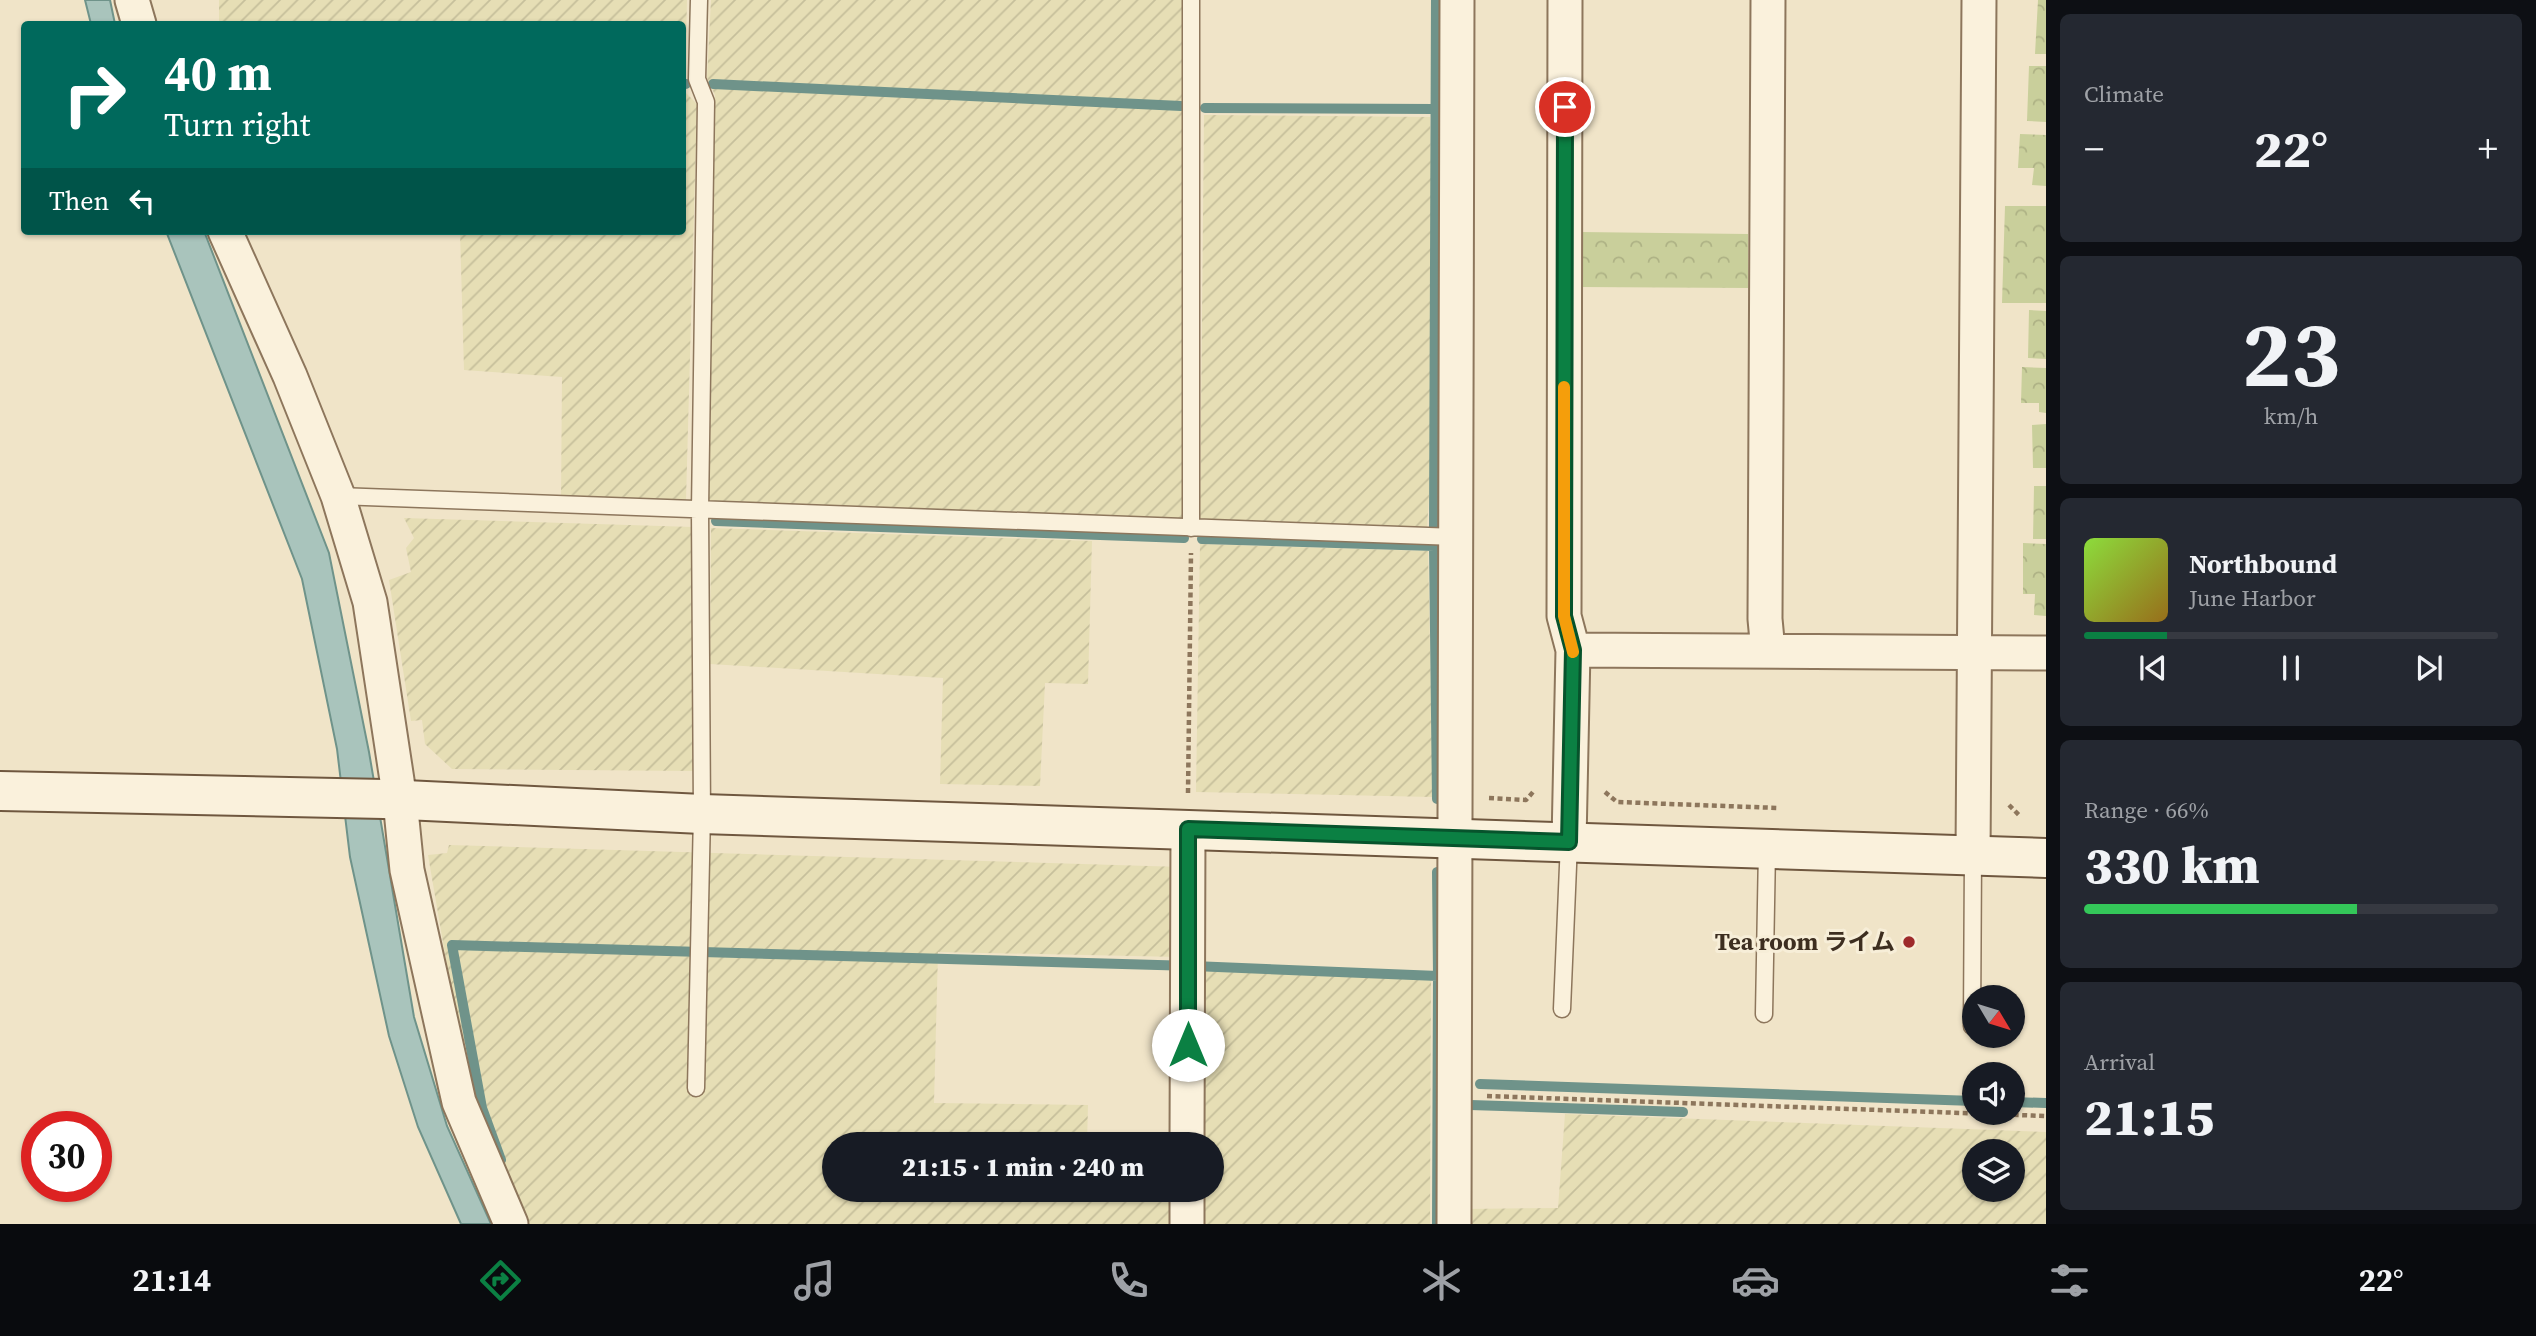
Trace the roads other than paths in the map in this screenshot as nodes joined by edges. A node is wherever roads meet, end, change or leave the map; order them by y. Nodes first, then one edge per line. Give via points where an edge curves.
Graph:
1 (132, 0) edge
2 (699, 0) edge
3 (1191, 0) edge
4 (1457, 0) edge
5 (1565, 0) edge
6 (1768, 0) edge
7 (1979, 0) edge
8 (138, 21) edge
9 (227, 235) edge
10 (338, 496) junction
11 (699, 510) junction
12 (1191, 528) junction
13 (1455, 537) junction
14 (1573, 650) junction
15 (1768, 651) junction
16 (1974, 652) junction
17 (2046, 653) edge
18 (0, 791) edge
19 (392, 799) junction
20 (702, 814) junction
21 (1188, 829) junction
22 (1454, 838) junction
23 (1569, 842) junction
24 (1767, 848) junction
25 (1973, 855) junction
26 (2046, 858) edge
27 (1972, 985) edge
28 (1562, 1009) dead end
29 (1764, 1014) dead end
30 (696, 1088) dead end
31 (1187, 1132) edge
32 (1187, 1202) edge
33 (511, 1224) edge
34 (1187, 1224) edge
35 (1454, 1224) edge

1 - 8 street
2 - 11 lane via 696,79 706,102
3 - 12 lane
4 - 13 street
5 - 14 street via 1564,616
6 - 15 street
7 - 16 street
9 - 10 street
10 - 11 lane
10 - 19 street via 370,602
11 - 12 lane
11 - 20 lane
12 - 13 lane
13 - 22 street
14 - 15 street
14 - 23 street
15 - 16 street
16 - 17 street
16 - 25 street
18 - 19 street
19 - 20 street
19 - 33 street via 458,1102
20 - 21 street
20 - 30 lane
21 - 22 street
21 - 31 street
22 - 23 street
22 - 35 street
23 - 24 street
23 - 28 lane
24 - 25 street
24 - 29 lane
25 - 26 street
25 - 27 lane
32 - 34 street

